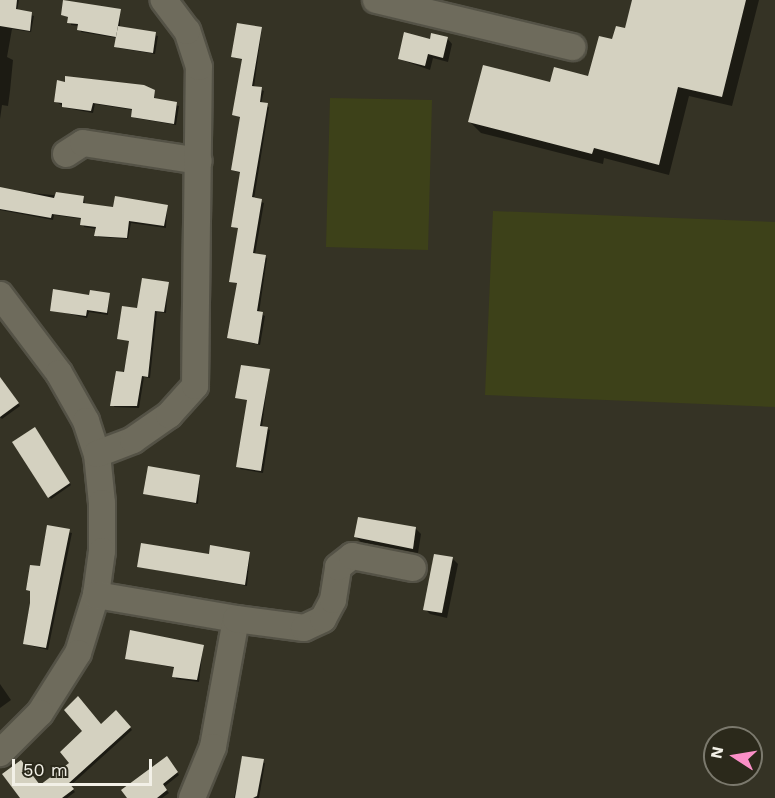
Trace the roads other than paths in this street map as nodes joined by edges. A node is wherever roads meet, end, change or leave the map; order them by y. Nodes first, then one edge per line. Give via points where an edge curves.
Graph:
1 (164, 0) edge
2 (376, 0) edge
3 (572, 46) dead end
4 (66, 153) dead end
5 (199, 161) junction
6 (0, 295) edge
7 (97, 454) junction
8 (413, 568) dead end
9 (96, 595) junction
10 (236, 619) junction
11 (0, 753) edge
12 (192, 798) edge

1 - 5 street via 188,31 199,67
2 - 3 street
4 - 5 street via 83,143
5 - 7 street via 195,386 169,415 133,440
6 - 7 street via 59,373 86,421
7 - 9 street via 102,551
8 - 10 street via 352,556 338,567 333,600 323,619 304,628
9 - 10 street
9 - 11 street via 78,654 58,687 40,713
10 - 12 street via 213,747

